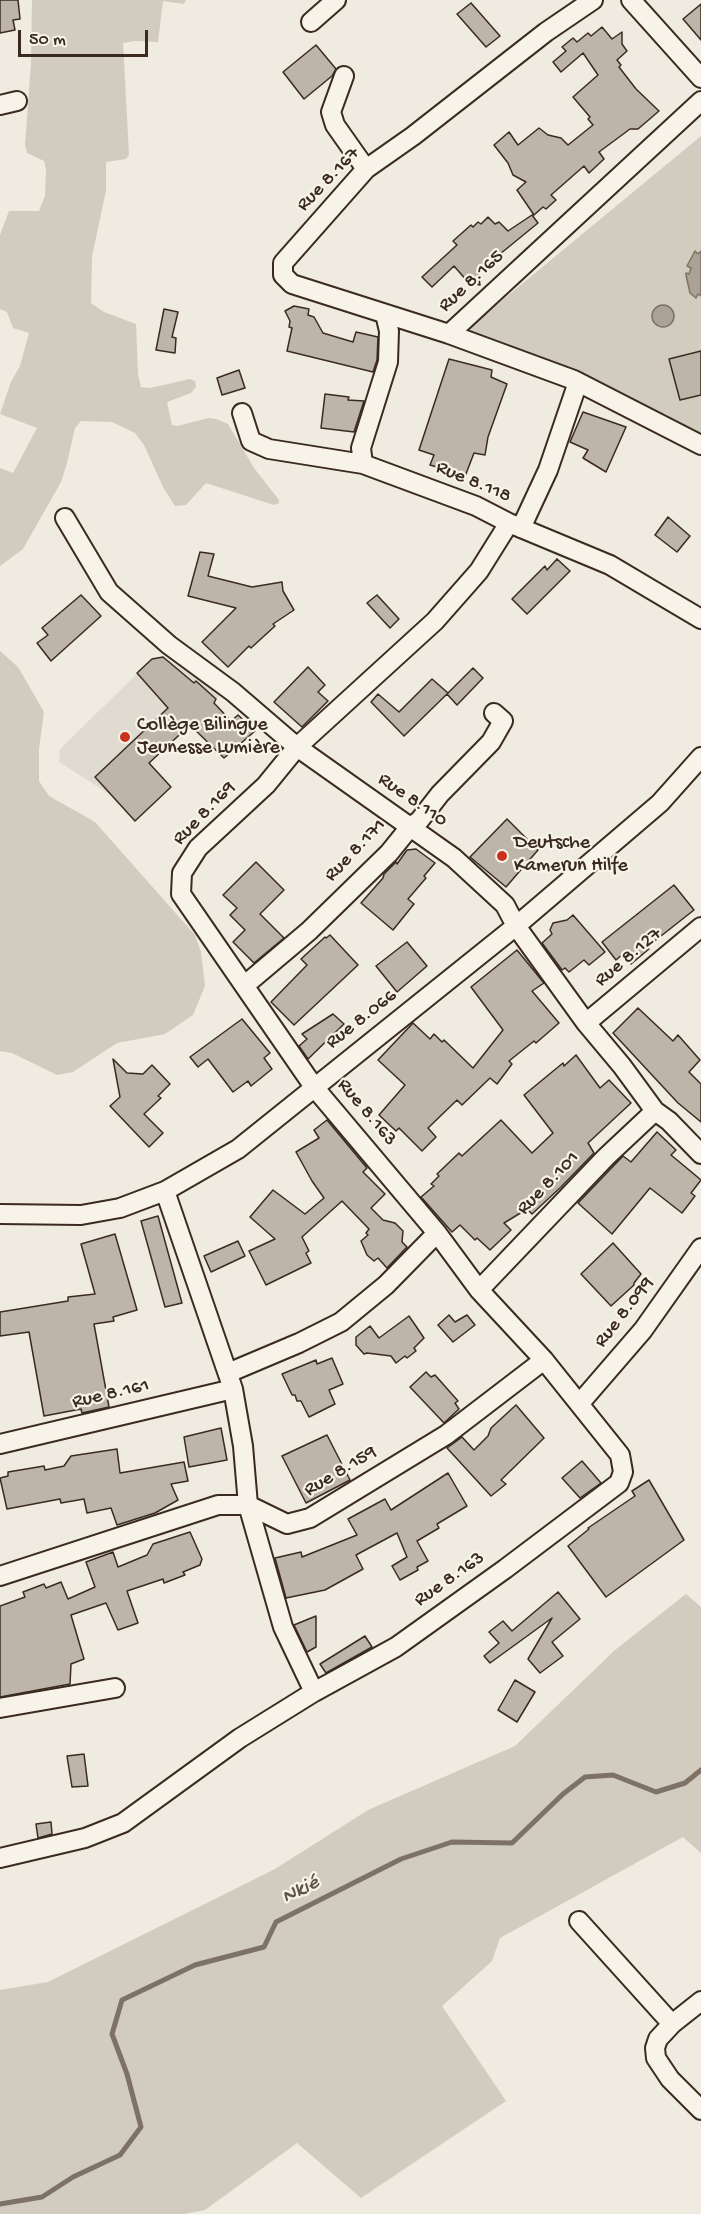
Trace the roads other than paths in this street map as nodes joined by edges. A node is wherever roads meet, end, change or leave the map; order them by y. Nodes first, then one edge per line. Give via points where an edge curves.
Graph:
1 (336, 0) edge
2 (593, 0) edge
3 (631, 0) edge
4 (310, 22) dead end
5 (344, 76) dead end
6 (701, 78) edge
7 (701, 101) edge
8 (366, 169) junction
9 (385, 314) junction
10 (449, 334) junction
11 (578, 382) junction
12 (242, 413) dead end
13 (701, 445) edge
14 (363, 464) junction
15 (65, 518) dead end
16 (514, 525) junction
17 (701, 619) edge
18 (494, 713) dead end
19 (297, 747) junction
20 (700, 762) edge
21 (410, 827) junction
22 (516, 926) junction
23 (701, 927) edge
24 (245, 985) junction
25 (586, 1023) junction
26 (314, 1087) junction
27 (655, 1111) junction
28 (701, 1154) edge
29 (165, 1191) junction
30 (0, 1214) edge
31 (437, 1233) junction
32 (701, 1248) edge
33 (479, 1290) junction
34 (544, 1360) junction
35 (231, 1381) junction
36 (580, 1403) junction
37 (0, 1444) edge
38 (248, 1505) junction
39 (0, 1576) edge
40 (115, 1688) dead end
41 (314, 1692) junction
42 (0, 1708) edge
43 (0, 1858) edge
44 (579, 1921) dead end
45 (701, 2001) edge
46 (672, 2024) junction
47 (701, 2110) edge

1 - 4 street
2 - 8 street, Rue 8.167
3 - 6 street
5 - 8 street via 331,112 335,125
7 - 10 street, Rue 8.165
8 - 9 street, Rue 8.167 via 283,263 283,275 292,284
9 - 10 street, Rue 8.167
9 - 14 street via 388,362 361,448
10 - 11 street, Rue 8.165
11 - 13 street, Rue 8.165
11 - 16 street, Rue 8.169 via 548,470
12 - 14 street, Rue 8.118 via 251,441 269,449
14 - 16 street, Rue 8.118 via 476,506
15 - 19 street, Rue 8.110 via 109,592
16 - 17 street, Rue 8.118 via 610,565
16 - 19 street, Rue 8.169 via 435,621
18 - 21 street, Rue 8.171 via 503,721 491,742
19 - 21 street, Rue 8.110
19 - 24 street, Rue 8.169 via 266,785 198,848 182,873 181,894
20 - 22 street, Rue 8.066 via 660,803
21 - 22 street, Rue 8.110 via 454,858 505,905
21 - 24 street, Rue 8.171 via 389,853 309,931
22 - 25 street, Rue 8.110
22 - 26 street, Rue 8.066
23 - 25 street, Rue 8.127
24 - 26 street, Rue 8.169
25 - 27 street, Rue 8.110
26 - 29 street, Rue 8.066 via 238,1149
26 - 31 street, Rue 8.163
27 - 28 street, Rue 8.110
27 - 33 street, Rue 8.101
29 - 30 street, Rue 8.066 via 120,1208 81,1215
29 - 35 street
31 - 33 street, Rue 8.163
31 - 35 street, Rue 8.161 via 386,1285 341,1322
32 - 36 street, Rue 8.099 via 643,1330
33 - 34 street, Rue 8.163
34 - 36 street, Rue 8.163
34 - 38 street, Rue 8.159 via 446,1435 310,1518 287,1524
35 - 37 street, Rue 8.161
35 - 38 street via 243,1446
36 - 41 street, Rue 8.163 via 620,1455 623,1472 619,1483 396,1647
38 - 39 street, Rue 8.159 via 218,1504
38 - 41 street via 283,1627
40 - 42 street
41 - 43 street via 240,1738 123,1823 85,1838
44 - 46 street
45 - 46 street
46 - 47 street via 658,2038 656,2058 670,2079

